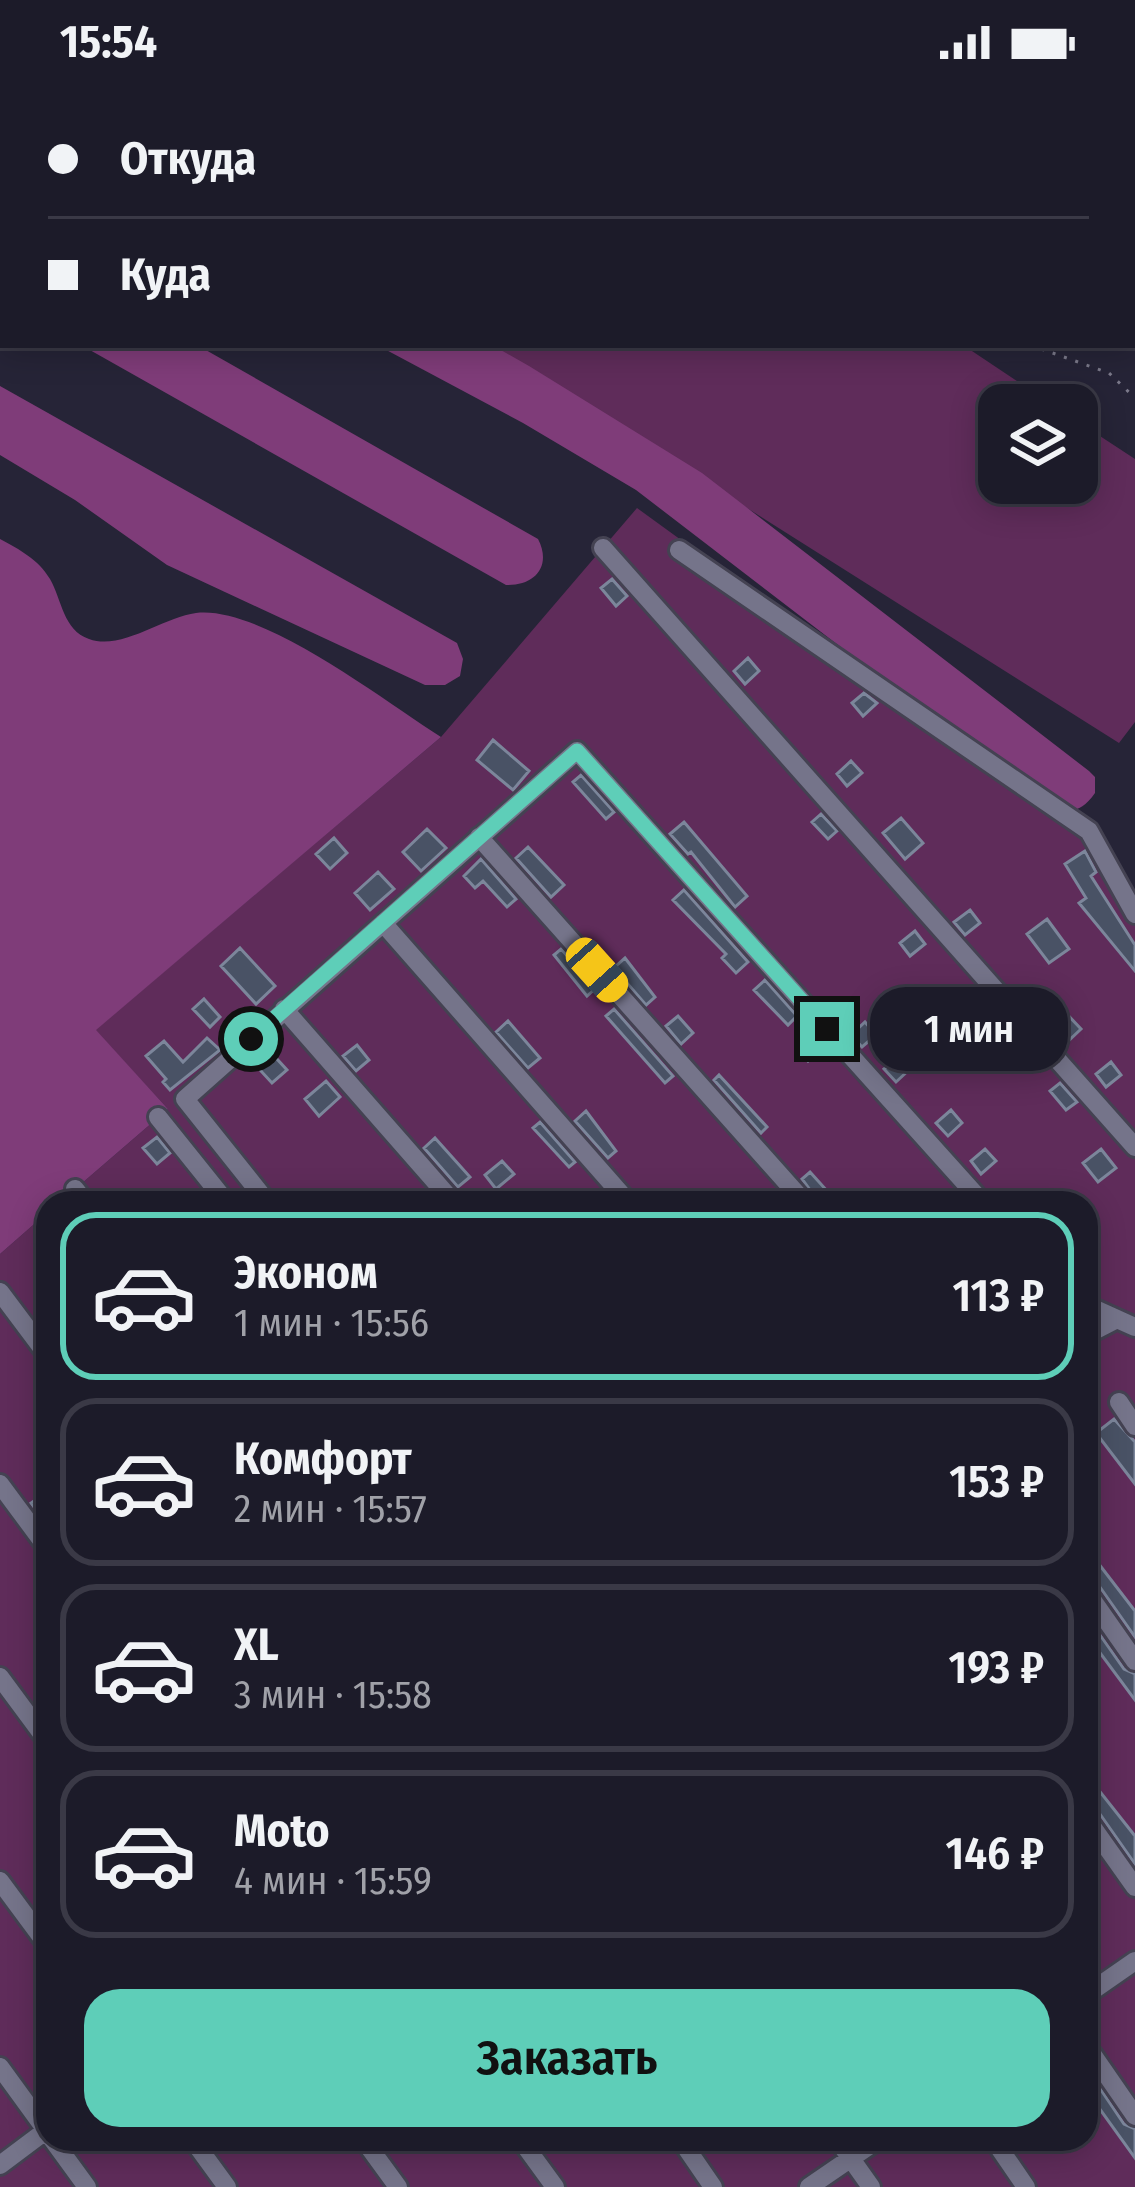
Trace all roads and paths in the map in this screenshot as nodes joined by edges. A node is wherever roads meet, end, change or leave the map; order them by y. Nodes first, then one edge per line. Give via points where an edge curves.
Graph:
1 (1038, 348) edge
2 (1135, 398) edge
3 (603, 548) dead end
4 (679, 550) dead end
5 (479, 837) junction
6 (1135, 914) edge
7 (383, 923) junction
8 (284, 1010) junction
9 (158, 1117) dead end
10 (1135, 1147) edge
11 (217, 1191) edge
12 (258, 1191) edge
13 (443, 1191) edge
14 (618, 1191) edge
15 (794, 1191) edge
16 (972, 1191) edge
17 (0, 1292) edge
18 (1098, 1310) edge
19 (1126, 1323) edge
20 (36, 1340) edge
21 (1119, 1402) dead end
22 (1135, 1426) edge
23 (0, 1484) edge
24 (36, 1533) edge
25 (1098, 1608) edge
26 (1135, 1661) edge
27 (0, 1677) edge
28 (36, 1726) edge
29 (1098, 1835) edge
30 (0, 1881) edge
31 (1135, 1887) edge
32 (36, 1930) edge
33 (1135, 1961) edge
34 (1098, 1987) edge
35 (1098, 2062) edge
36 (0, 2067) edge
37 (36, 2115) edge
38 (1135, 2116) edge
39 (36, 2141) edge
40 (62, 2151) edge
41 (201, 2151) edge
42 (372, 2151) edge
43 (529, 2151) edge
44 (688, 2151) edge
45 (846, 2151) edge
46 (861, 2151) edge
47 (1001, 2151) edge
48 (851, 2158) junction
49 (0, 2164) edge
50 (88, 2187) edge
51 (227, 2187) edge
52 (398, 2187) edge
53 (555, 2187) edge
54 (713, 2187) edge
55 (809, 2187) edge
56 (871, 2187) edge
57 (1026, 2187) edge

1 - 2 path via 1109,373
3 - 10 street
4 - 6 street via 1089,831
5 - 7 street
5 - 15 street
5 - 16 street via 577,751
7 - 8 street
7 - 14 street
8 - 12 street via 185,1099
8 - 13 street
9 - 11 street
17 - 20 street
18 - 19 street
21 - 22 street
23 - 24 street
25 - 26 street
27 - 28 street
29 - 31 street
30 - 32 street
33 - 34 street
35 - 38 street
36 - 37 street
39 - 49 street
40 - 50 street
41 - 51 street
42 - 52 street
43 - 53 street
44 - 54 street
45 - 48 street
46 - 48 street
47 - 57 street
48 - 55 street
48 - 56 street

